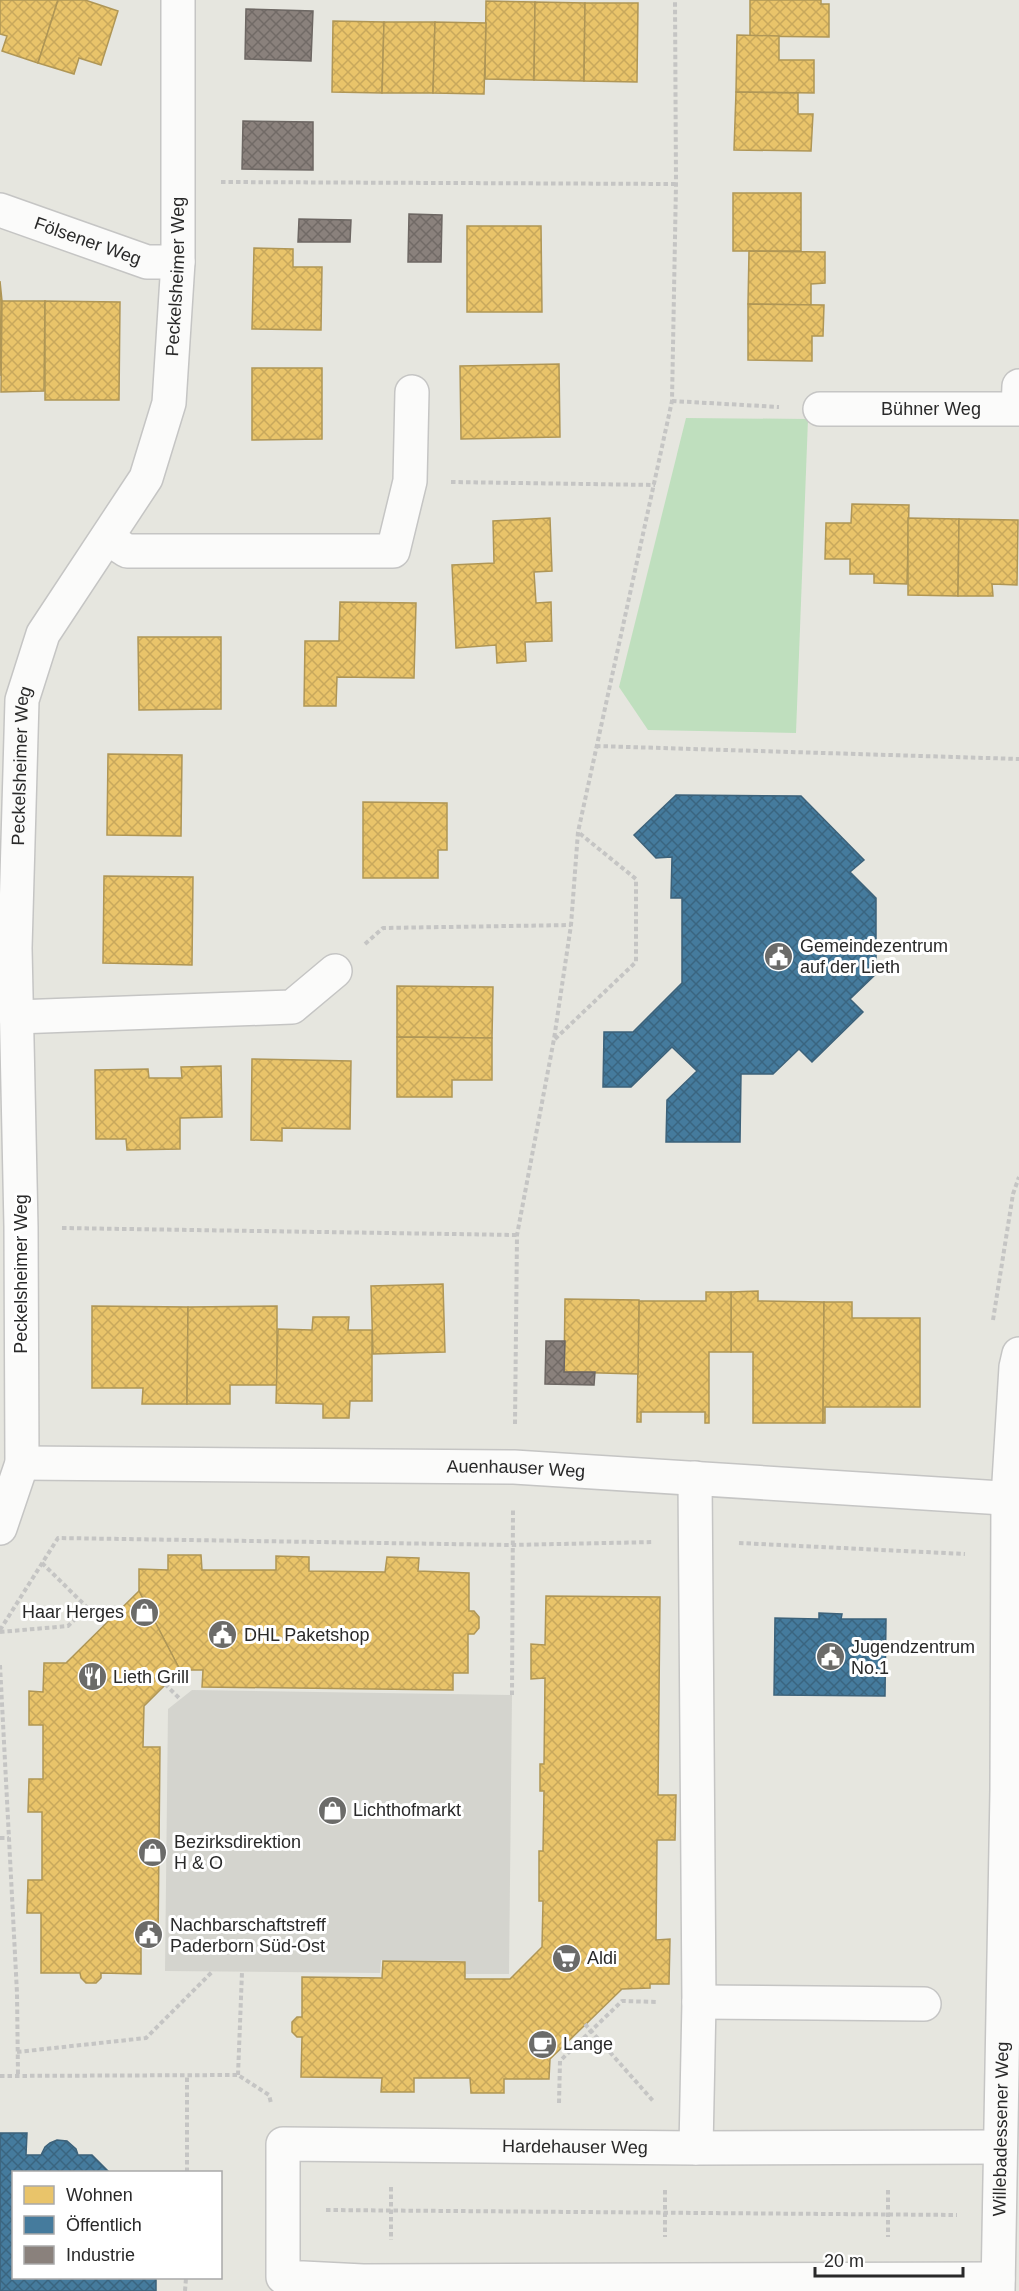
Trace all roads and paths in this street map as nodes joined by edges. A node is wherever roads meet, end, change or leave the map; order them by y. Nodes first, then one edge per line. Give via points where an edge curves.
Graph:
1 (178, 0) edge
2 (675, 0) edge
3 (179, 182) junction
4 (676, 184) junction
5 (0, 210) edge
6 (178, 262) junction
7 (1019, 386) edge
8 (412, 392) dead end
9 (672, 401) junction
10 (820, 409) joint
11 (410, 481) junction
12 (655, 485) junction
13 (107, 538) junction
14 (596, 746) junction
15 (1019, 759) edge
16 (578, 832) junction
17 (571, 925) junction
18 (8, 948) edge
19 (335, 971) joint
20 (16, 1017) junction
21 (554, 1040) junction
22 (21, 1227) junction
23 (517, 1235) junction
24 (1019, 1354) edge
25 (22, 1463) junction
26 (514, 1467) junction
27 (695, 1478) junction
28 (1014, 1498) edge
29 (0, 1528) edge
30 (696, 1540) junction
31 (512, 1545) junction
32 (1009, 1556) junction
33 (42, 1563) junction
34 (87, 1608) junction
35 (105, 1625) dead end
36 (0, 1631) edge
37 (0, 1665) edge
38 (165, 1684) dead end
39 (513, 1695) dead end
40 (180, 1699) dead end
41 (0, 1838) edge
42 (9, 1838) junction
43 (212, 1972) dead end
44 (242, 1972) dead end
45 (642, 2002) dead end
46 (699, 2002) junction
47 (924, 2004) dead end
48 (585, 2024) dead end
49 (591, 2030) junction
50 (17, 2052) junction
51 (238, 2075) junction
52 (559, 2075) dead end
53 (0, 2076) edge
54 (18, 2076) junction
55 (187, 2076) junction
56 (283, 2144) junction
57 (390, 2145) junction
58 (888, 2147) junction
59 (999, 2147) junction
60 (680, 2148) junction
61 (186, 2171) edge
62 (283, 2209) junction
63 (391, 2211) junction
64 (665, 2213) junction
65 (888, 2215) junction
66 (999, 2216) junction
67 (888, 2280) junction
68 (282, 2284) edge
69 (373, 2284) edge
70 (998, 2285) edge
71 (665, 2286) edge

1 - 3 street, Peckelsheimer Weg
2 - 4 path
3 - 4 path
3 - 6 street, Peckelsheimer Weg
4 - 9 path
5 - 6 street, Fölsener Weg via 147,262
6 - 13 street, Peckelsheimer Weg via 169,403 146,478
7 - 10 street, Bühner Weg via 1018,409
8 - 11 street
9 - 10 path
9 - 12 path
11 - 12 path
11 - 13 street via 393,551 127,551
12 - 14 path
13 - 18 street, Peckelsheimer Weg via 43,634 22,700
14 - 15 path
14 - 16 path
16 - 17 path
16 - 21 path via 636,879 636,962
17 - 19 path via 384,928
17 - 21 path
18 - 20 street, Peckelsheimer Weg
19 - 20 street via 292,1007
20 - 22 street, Peckelsheimer Weg
21 - 23 path
22 - 23 path
22 - 25 street, Peckelsheimer Weg
23 - 26 path
24 - 28 street, Willebadessener Weg
25 - 26 street, Auenhauser Weg
25 - 29 street, Peckelsheimer Weg
26 - 27 street, Auenhauser Weg
26 - 31 path
27 - 28 street, Auenhauser Weg
27 - 30 street
28 - 32 street, Willebadessener Weg
30 - 31 path
30 - 32 path
30 - 46 street
31 - 33 path via 58,1538
31 - 39 path
32 - 59 street, Willebadessener Weg
33 - 34 path
33 - 36 path
34 - 35 path
34 - 36 path via 68,1626
37 - 42 path
38 - 40 path
41 - 42 path
42 - 50 path
43 - 50 path via 146,2037
44 - 51 path
45 - 49 path via 622,2001
46 - 47 street
46 - 60 street
48 - 49 path
49 - 52 path via 560,2061
49 - 60 path
50 - 54 path
51 - 55 path
51 - 56 path via 269,2095
53 - 54 path
54 - 55 path
55 - 61 path
56 - 57 street, Hardehauser Weg
56 - 62 street
57 - 60 street, Hardehauser Weg
57 - 63 path
58 - 59 street, Hardehauser Weg
58 - 60 street, Hardehauser Weg
58 - 65 path
59 - 66 street, Willebadessener Weg
60 - 64 path
62 - 63 path
62 - 68 street
63 - 64 path
63 - 69 path
64 - 65 path
64 - 71 path
65 - 66 path
65 - 67 path
66 - 70 street, Willebadessener Weg
67 - 70 street
67 - 71 street
68 - 69 street
69 - 71 street

